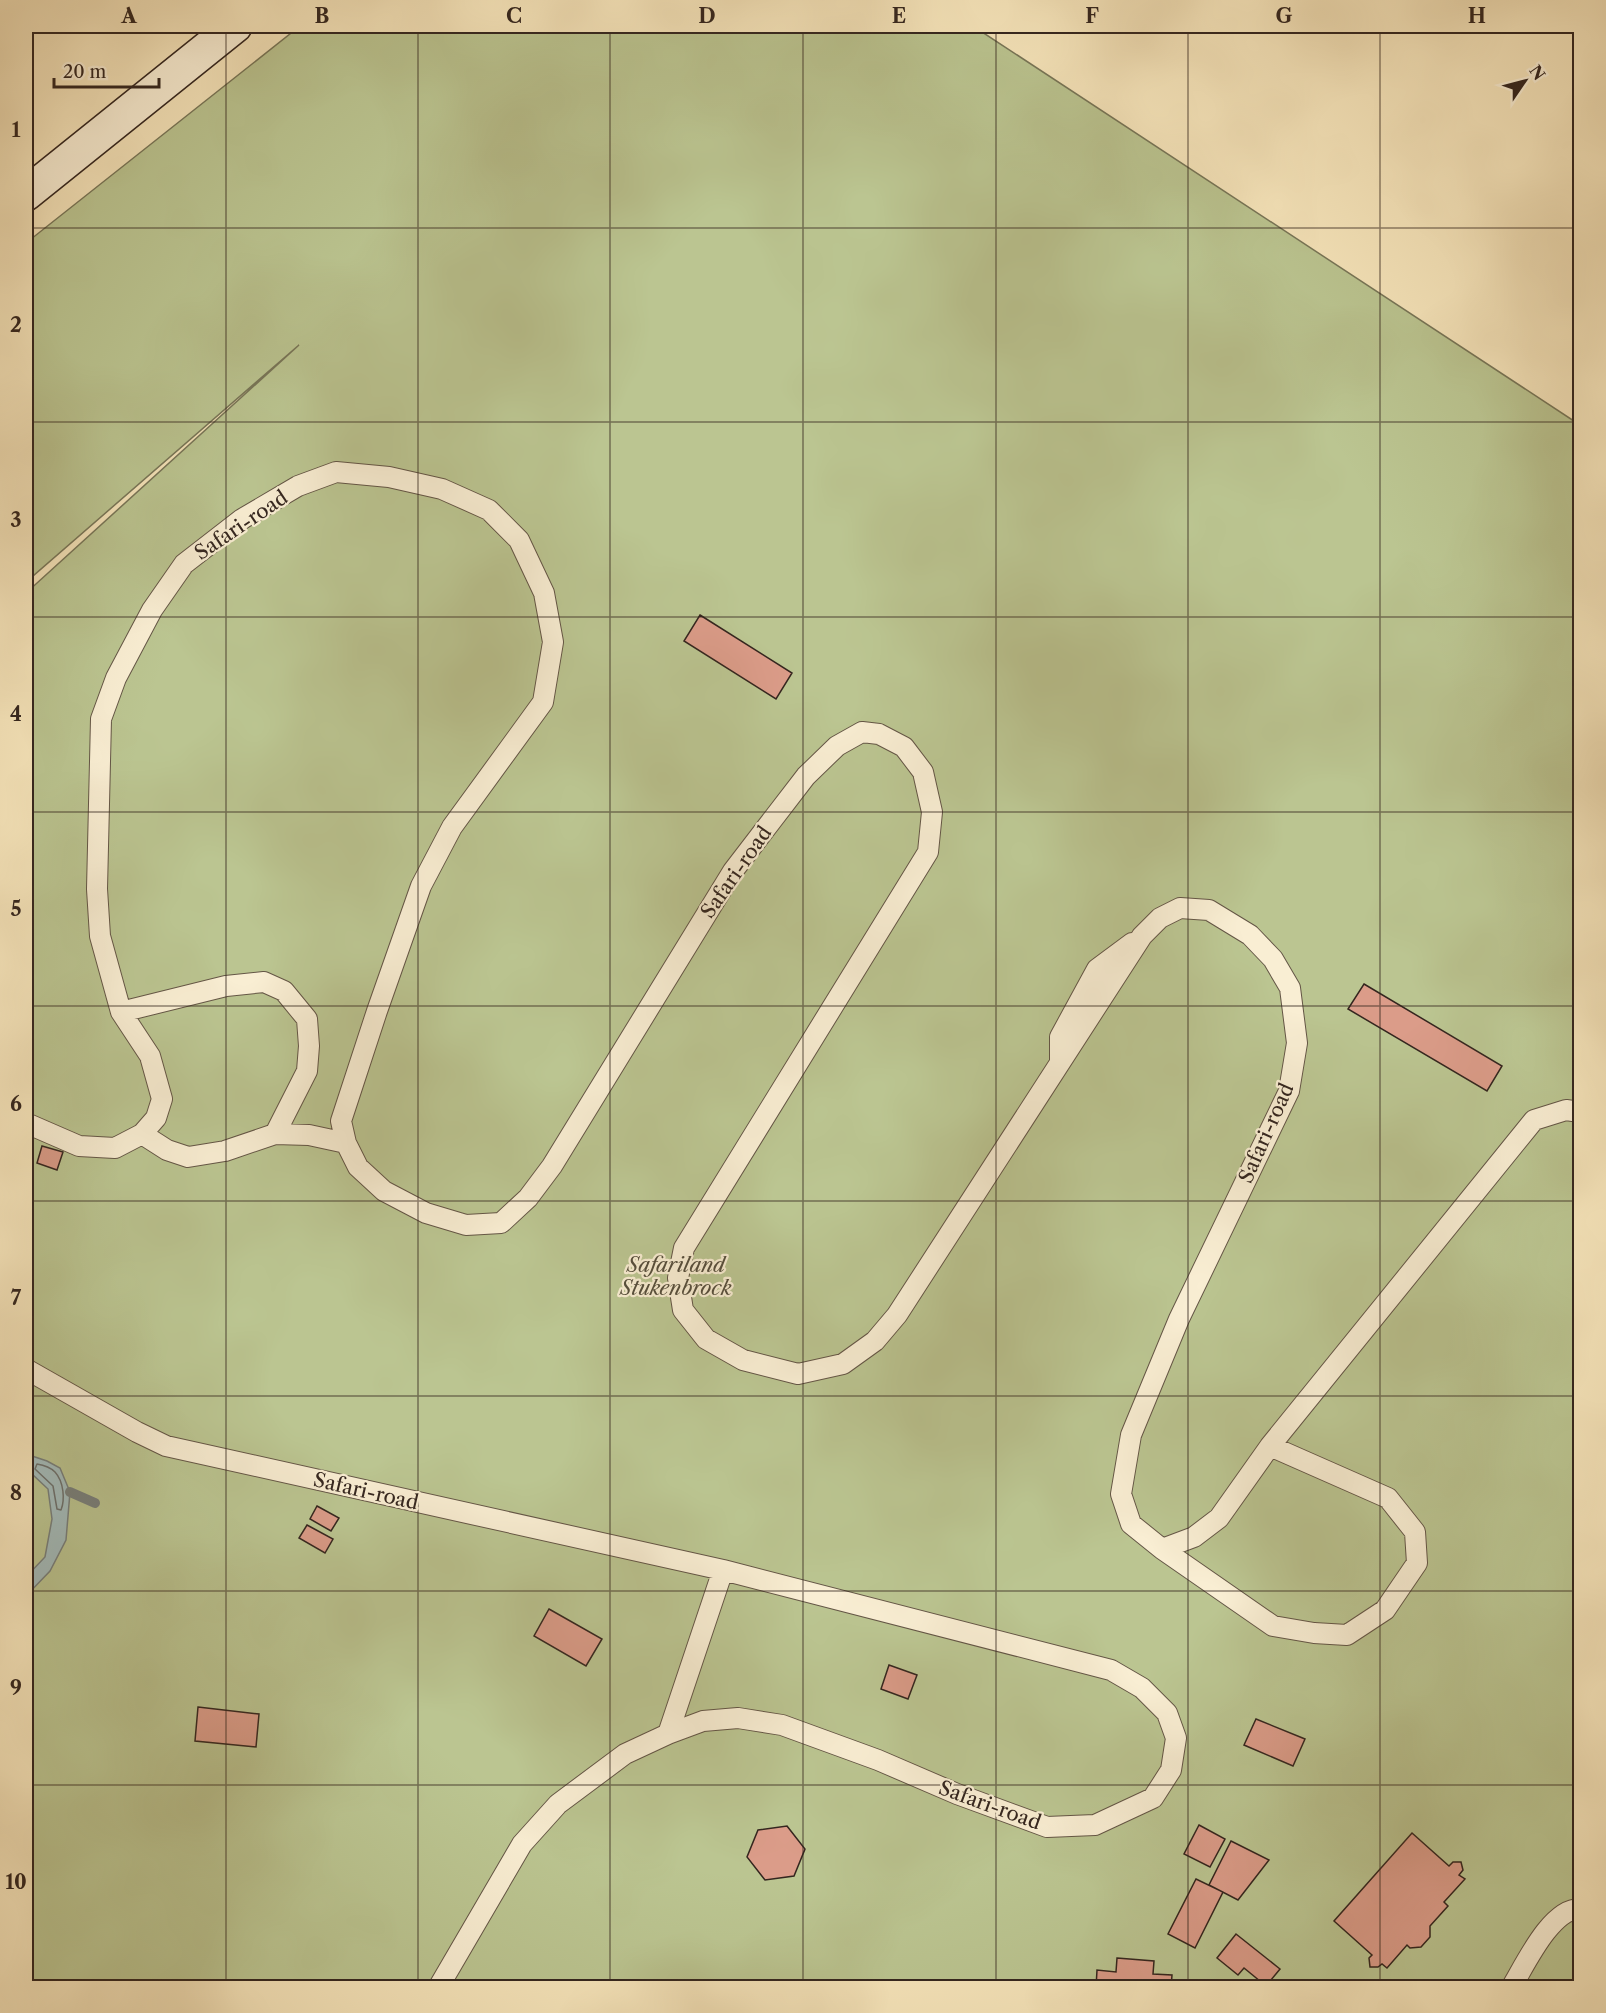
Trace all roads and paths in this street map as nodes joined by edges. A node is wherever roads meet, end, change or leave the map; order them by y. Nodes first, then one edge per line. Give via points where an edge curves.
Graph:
1 (234, 26) edge
2 (27, 188) edge
3 (121, 1012) junction
4 (1581, 1112) edge
5 (26, 1123) edge
6 (142, 1134) junction
7 (275, 1134) junction
8 (345, 1143) junction
9 (26, 1369) edge
10 (1270, 1446) junction
11 (1162, 1549) junction
12 (723, 1570) junction
13 (668, 1734) junction
14 (1581, 1909) edge
15 (438, 1988) edge
16 (1511, 1988) edge

1 - 2 main road
3 - 6 lane, Safari-road via 150,1056 162,1099 156,1118
3 - 7 lane via 226,986 264,982 284,991 307,1019 309,1046 307,1071
3 - 8 lane, Safari-road via 100,936 97,889 101,718 116,678 152,610 184,564 242,519 298,486 336,472 389,477 442,489 489,510 519,540 544,593 553,642 543,702 452,827 421,886 341,1121
4 - 10 lane via 1566,1110 1534,1120
5 - 6 lane, Safari-road via 79,1146 115,1148
6 - 7 lane via 167,1150 188,1157 225,1151
7 - 8 lane via 309,1135
8 - 11 lane, Safari-road via 358,1167 384,1191 426,1213 466,1225 501,1223 528,1198 552,1166 733,871 806,776 837,746 862,732 879,734 904,747 922,772 932,812 928,852 684,1248 678,1278 684,1310 706,1339 743,1360 798,1374 843,1364 875,1341 897,1315 1142,936 1160,918 1180,908 1209,910 1250,935 1273,960 1290,988 1297,1043 1289,1091 1179,1319 1131,1435 1120,1494 1131,1524
9 - 12 lane, Safari-road via 166,1446
10 - 11 lane via 1220,1518 1194,1537
10 - 11 lane, Safari-road via 1388,1498 1415,1532 1417,1563 1384,1610 1347,1635 1273,1626
12 - 13 lane
12 - 13 lane, Safari-road via 1111,1670 1142,1688 1167,1713 1176,1738 1171,1770 1153,1798 1143,1803 1095,1824 1047,1827 782,1725 738,1718 703,1721
13 - 15 lane, Safari-road via 625,1754 558,1804 522,1844
14 - 16 lane via 1573,1909 1550,1924

